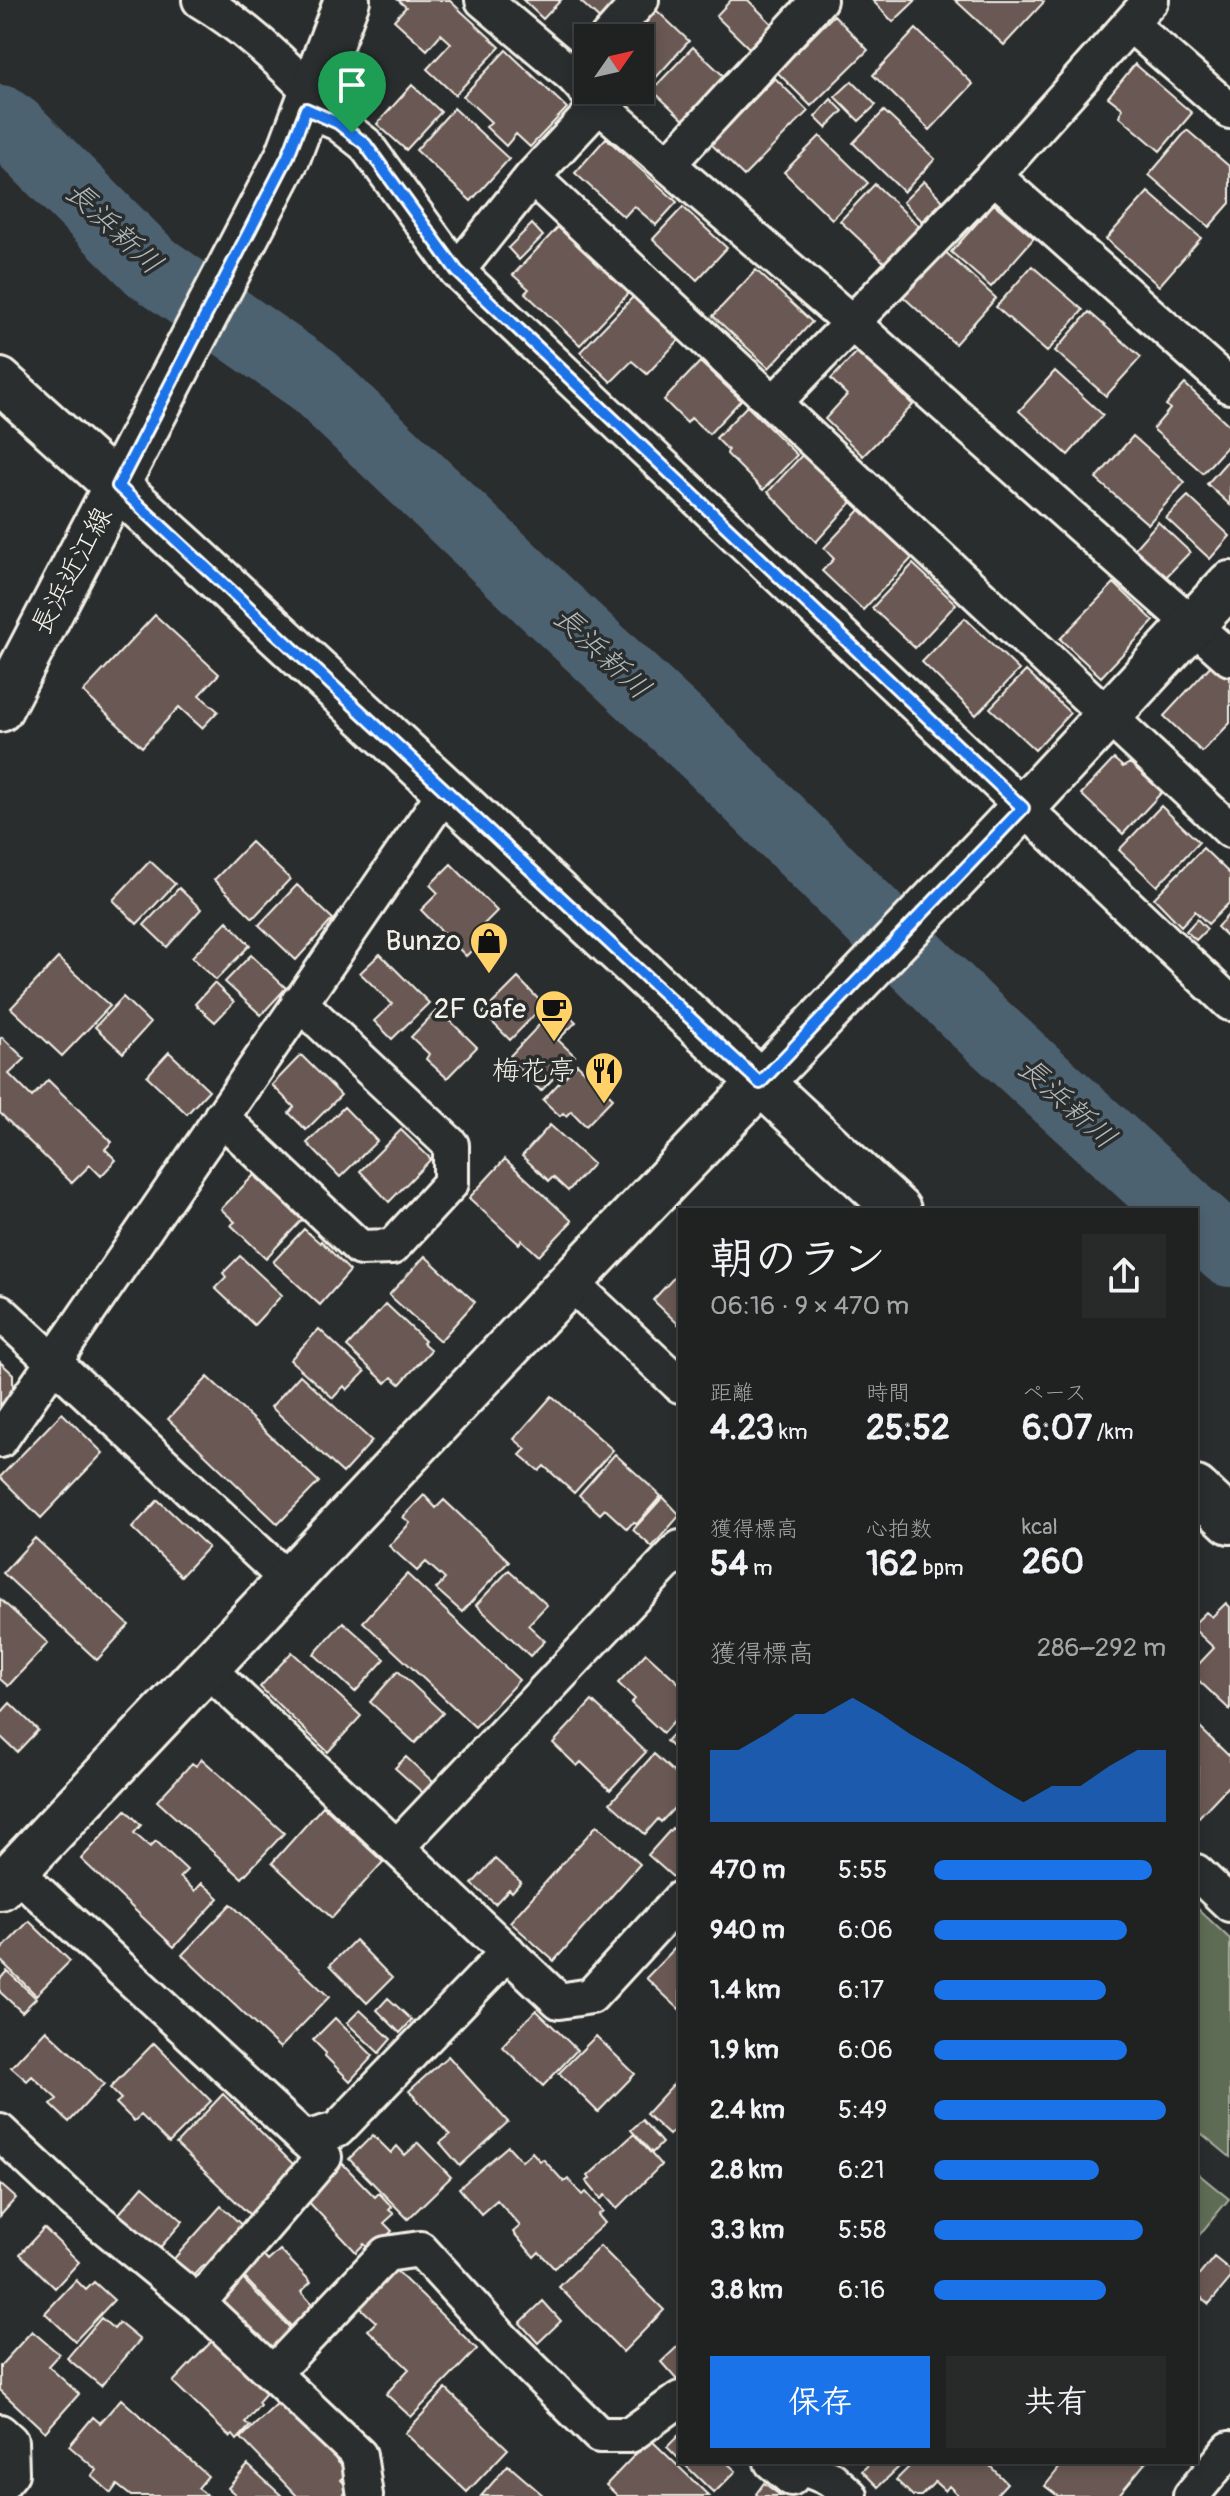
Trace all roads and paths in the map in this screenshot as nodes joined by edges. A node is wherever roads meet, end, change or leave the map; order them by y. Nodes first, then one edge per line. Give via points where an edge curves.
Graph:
1 (200, 0) edge
2 (347, 0) edge
3 (483, 0) edge
4 (641, 0) edge
5 (819, 0) edge
6 (1141, 12) edge
7 (620, 24) edge
8 (574, 63) edge
9 (309, 101) junction
10 (599, 105) joint
11 (1230, 111) edge
12 (669, 163) junction
13 (994, 176) junction
14 (532, 177) junction
15 (457, 271) junction
16 (852, 323) junction
17 (0, 381) edge
18 (1230, 386) edge
19 (774, 403) junction
20 (118, 486) junction
21 (1230, 584) edge
22 (1192, 624) junction
23 (1230, 658) edge
24 (0, 709) edge
25 (1107, 715) junction
26 (445, 792) junction
27 (1013, 818) junction
28 (1230, 830) edge
29 (299, 1002) junction
30 (1230, 1003) edge
31 (760, 1083) junction
32 (221, 1117) junction
33 (896, 1208) edge
34 (570, 1282) junction
35 (0, 1312) edge
36 (53, 1362) junction
37 (678, 1383) edge
38 (0, 1440) edge
39 (1198, 1491) edge
40 (1230, 1521) edge
41 (678, 1550) edge
42 (290, 1582) junction
43 (207, 1668) junction
44 (397, 1847) junction
45 (1198, 1874) edge
46 (8, 1879) edge
47 (678, 1901) edge
48 (1230, 1904) edge
49 (508, 1952) junction
50 (0, 2132) edge
51 (304, 2139) junction
52 (198, 2303) junction
53 (274, 2372) junction
54 (678, 2400) edge
55 (0, 2432) edge
56 (1230, 2449) edge
57 (779, 2479) edge
58 (0, 2486) edge
59 (365, 2496) edge
60 (850, 2496) edge
61 (1191, 2496) edge

1 - 9 street via 279,61
2 - 9 street, 長浜近江線
3 - 8 street
4 - 7 street
5 - 12 street
6 - 11 street
6 - 13 street
9 - 15 street via 365,144
9 - 20 street, 長浜近江線 via 288,156
10 - 12 street
10 - 14 street
12 - 16 street
13 - 16 street
13 - 18 street
14 - 15 street
14 - 19 street
15 - 27 street
16 - 19 street
16 - 22 street
17 - 20 street
19 - 25 street
20 - 24 street, 長浜近江線
20 - 26 street
21 - 22 street
22 - 23 street
22 - 25 street
25 - 27 street
25 - 28 street
26 - 29 street
26 - 31 street
27 - 30 street
27 - 31 street
29 - 32 street
29 - 32 street via 451,1145 451,1183 392,1247 360,1248
31 - 33 street
31 - 34 street
32 - 36 street
34 - 37 street
34 - 42 street
35 - 36 street
36 - 38 street
36 - 42 street
39 - 40 street
41 - 44 street
42 - 43 street
43 - 44 street
43 - 46 street
44 - 49 street
45 - 48 street
46 - 51 street
47 - 49 street via 591,1996 559,2001
49 - 51 street via 337,2130
50 - 52 street via 71,2199
51 - 52 street via 324,2157
52 - 53 street
53 - 54 street via 386,2254 420,2249 599,2435 630,2435
53 - 59 street via 359,2455
55 - 58 street via 10,2441 11,2473
56 - 61 street
57 - 60 street via 801,2467 831,2479

